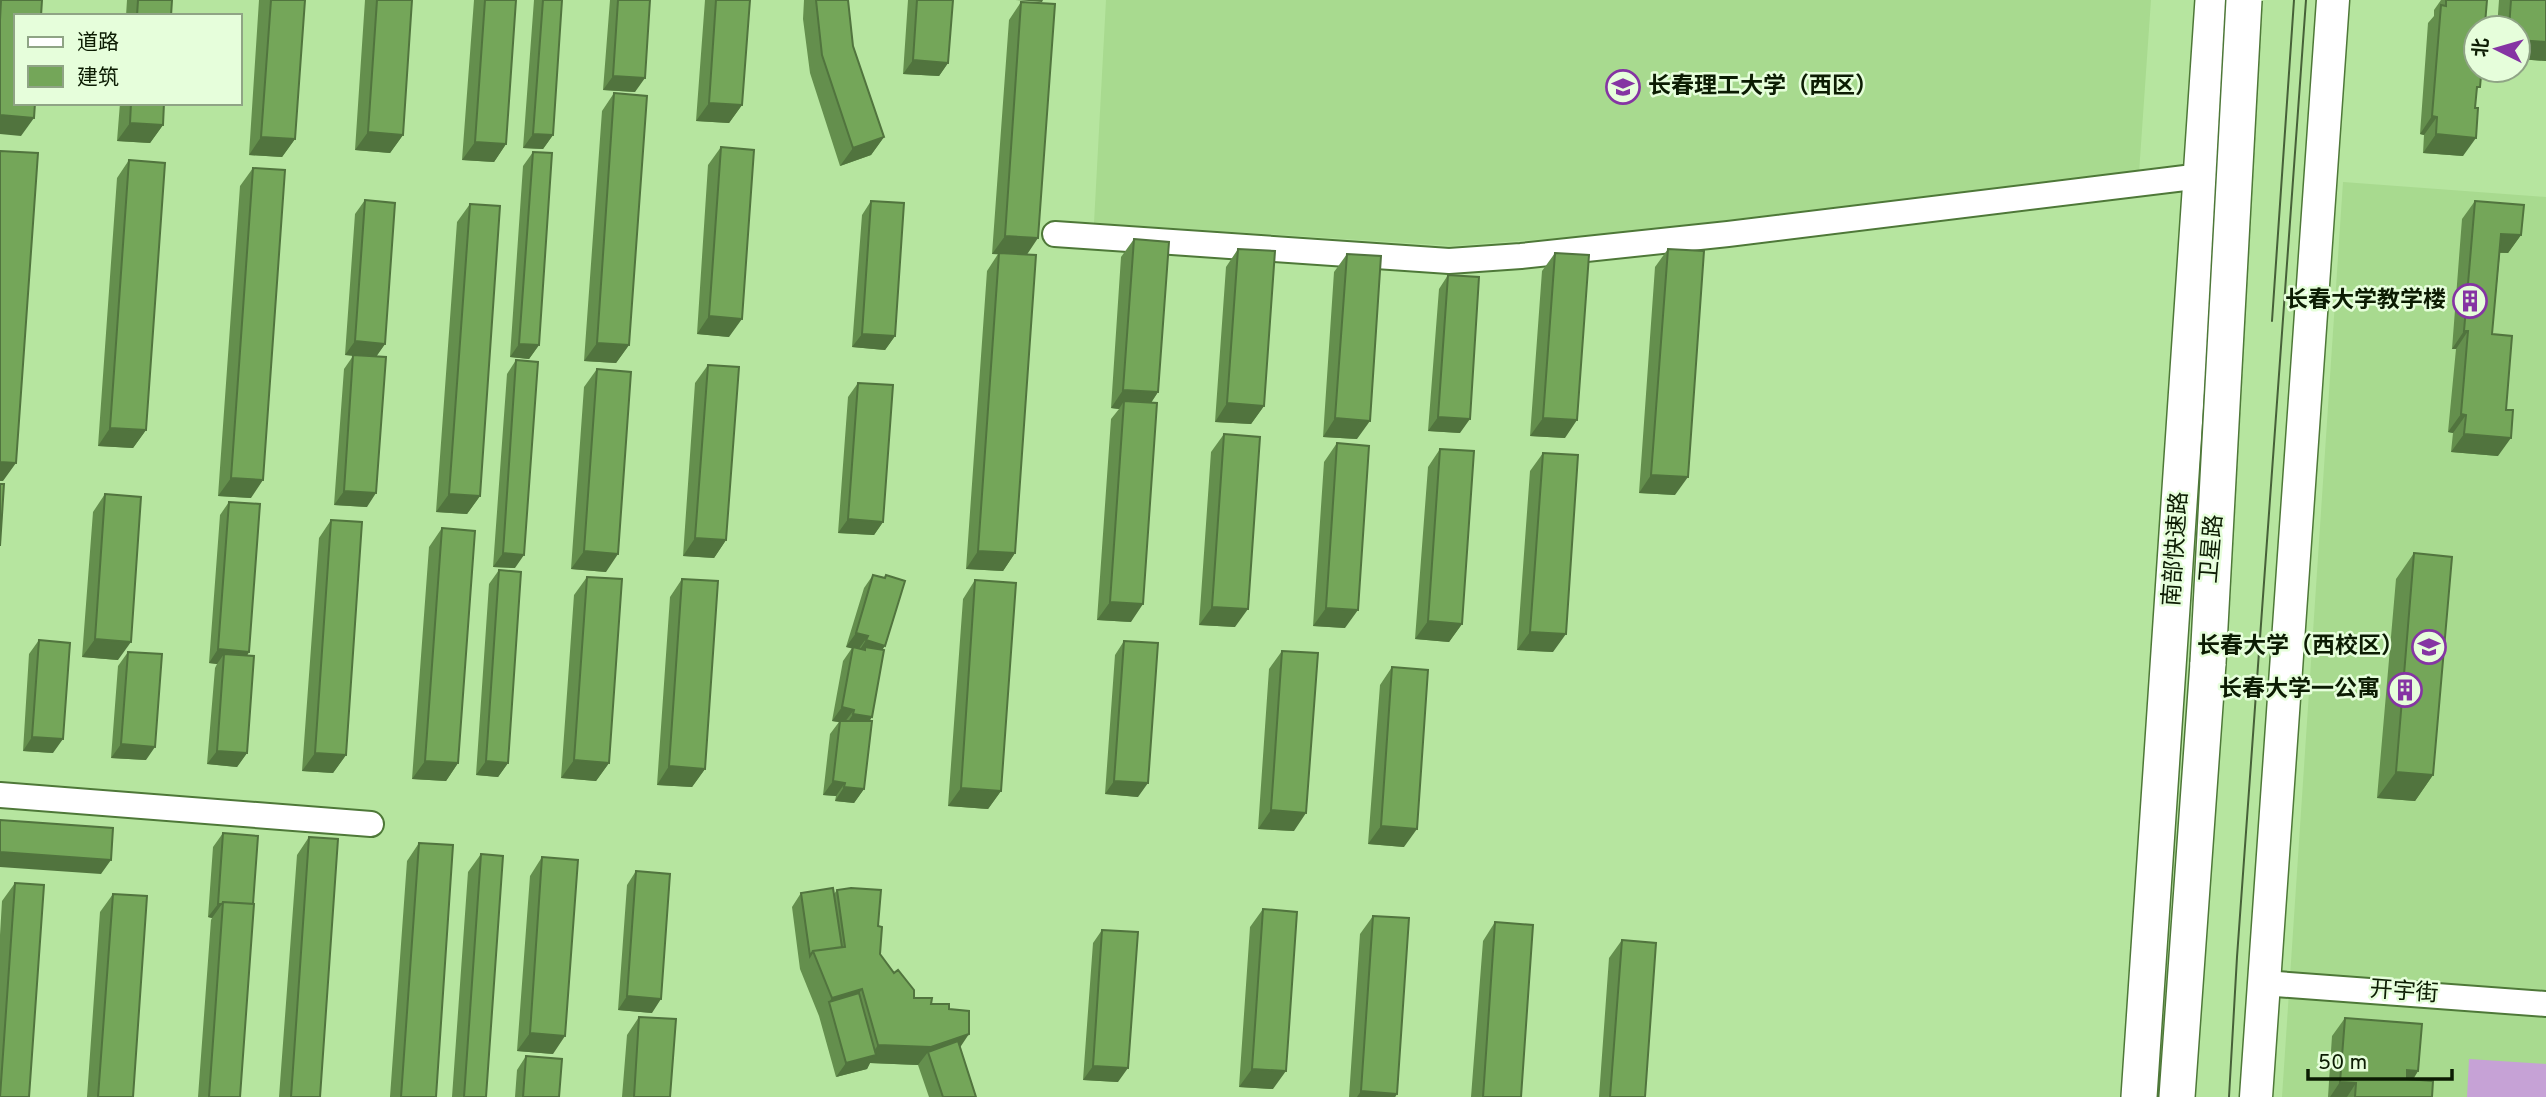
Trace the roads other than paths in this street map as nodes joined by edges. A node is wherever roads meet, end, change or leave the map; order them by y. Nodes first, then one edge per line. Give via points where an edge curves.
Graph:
1 (2206, 0) edge
2 (2213, 0) edge
3 (2244, 0) edge
4 (2258, 0) edge
5 (2333, 0) edge
6 (2193, 177) junction
7 (1055, 234) dead end
8 (2208, 663) junction
9 (0, 795) edge
10 (371, 824) dead end
11 (2263, 983) junction
12 (2546, 1004) edge
13 (2126, 1097) edge
14 (2139, 1097) edge
15 (2169, 1097) edge
16 (2177, 1097) edge
17 (2201, 1097) edge
18 (2256, 1097) edge

1 - 6 main road, 卫星路
2 - 14 highway, 南部快速路
3 - 8 highway, 南部快速路, bridge
4 - 15 main road, 卫星路
5 - 11 main road
6 - 7 street via 1728,234 1449,261
6 - 13 main road, 卫星路
8 - 16 highway, 南部快速路
8 - 17 highway
9 - 10 street
11 - 12 street, 开宇街
11 - 18 main road

